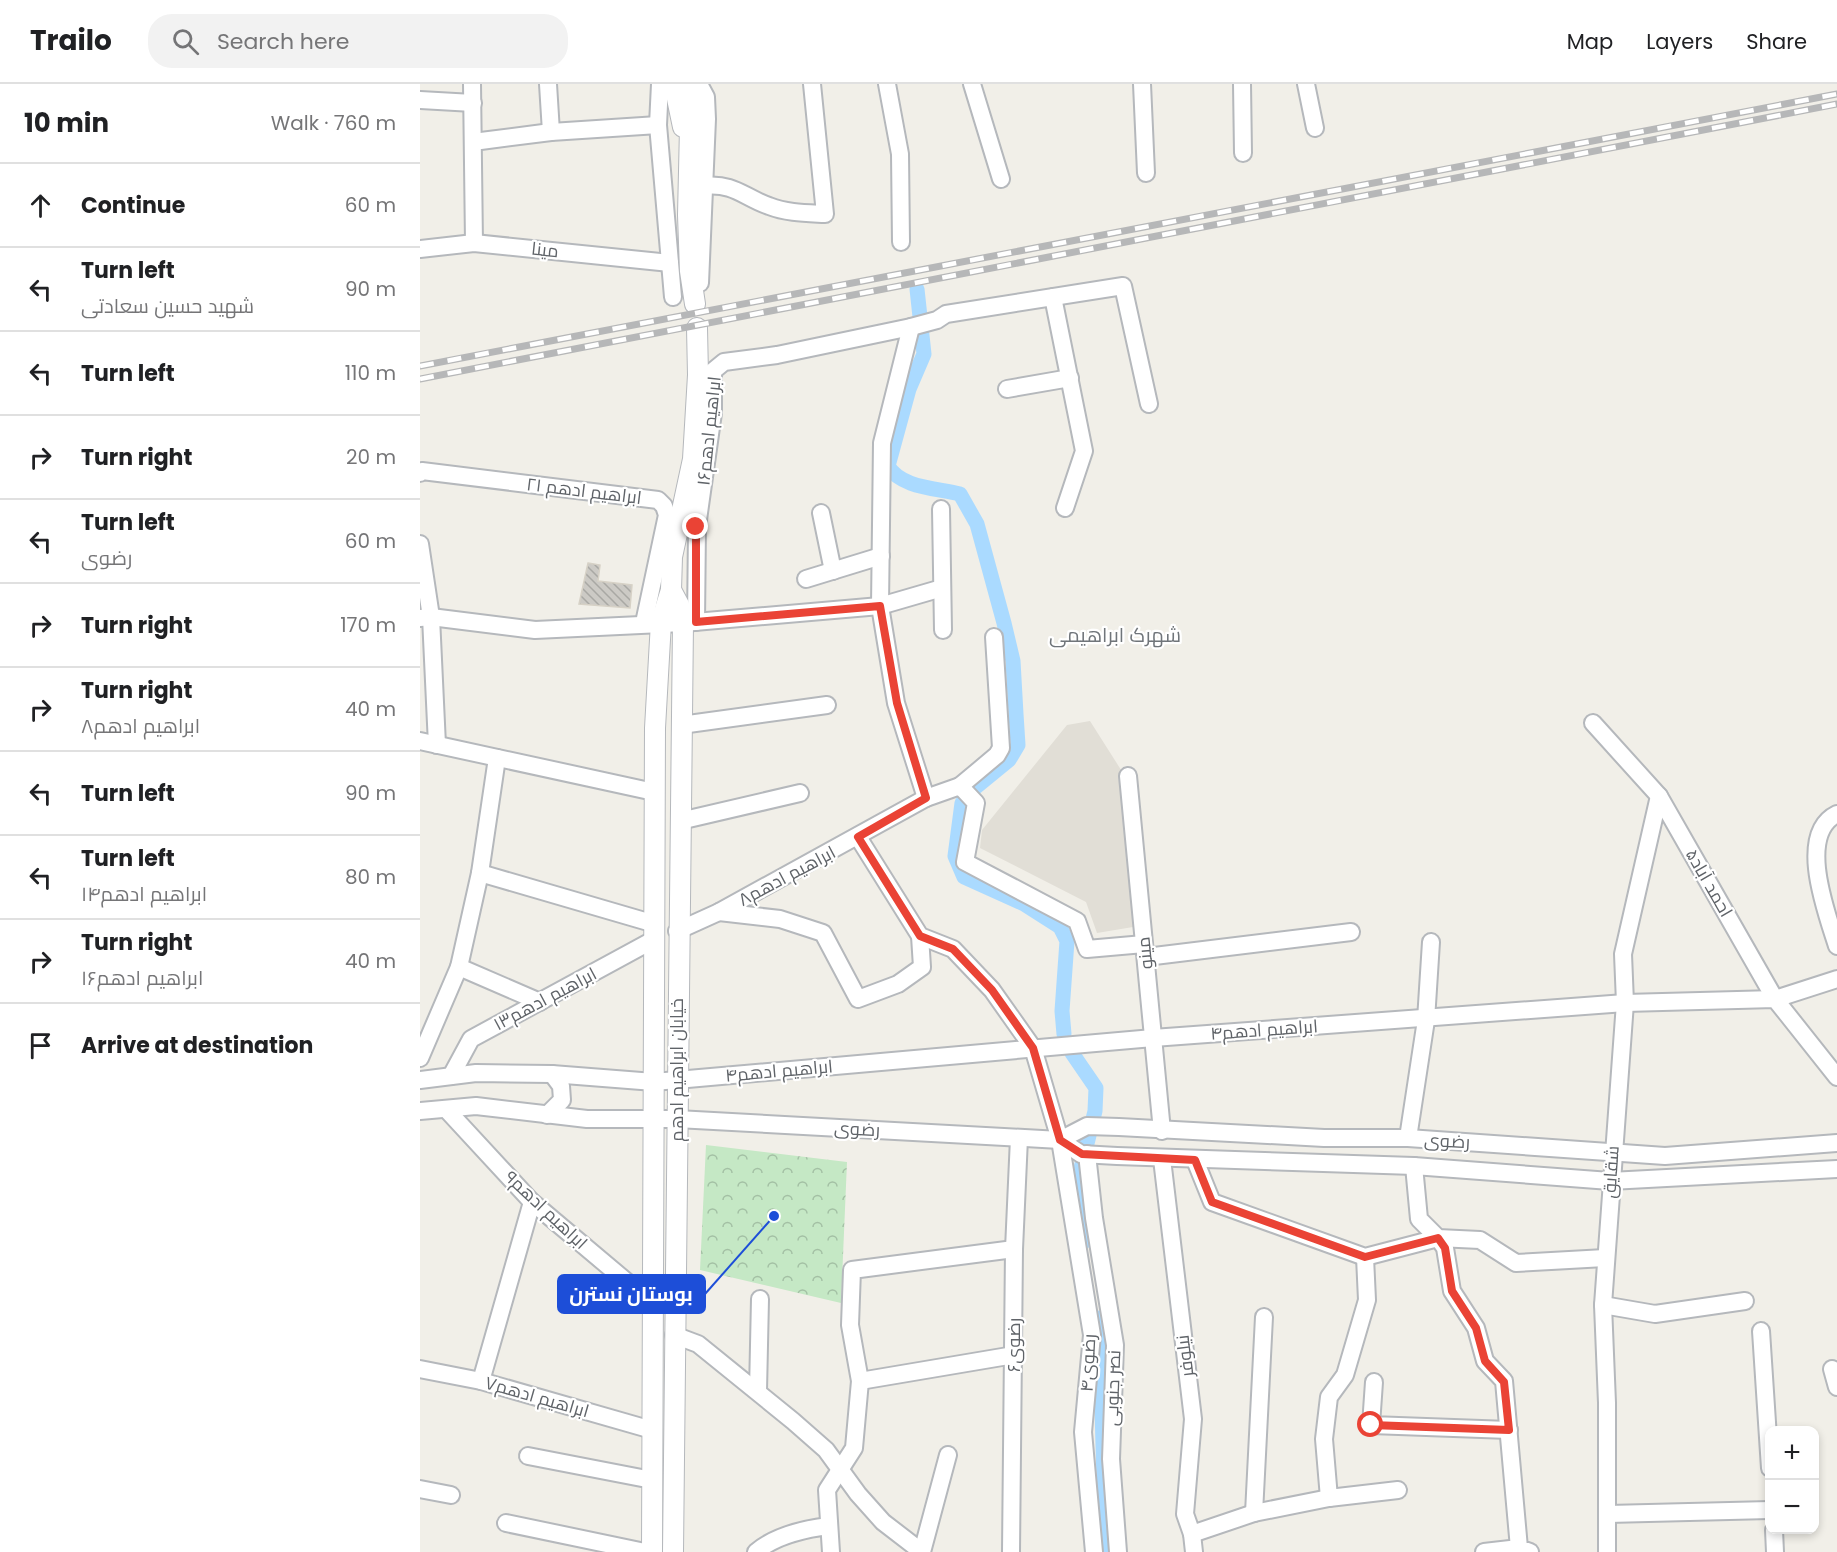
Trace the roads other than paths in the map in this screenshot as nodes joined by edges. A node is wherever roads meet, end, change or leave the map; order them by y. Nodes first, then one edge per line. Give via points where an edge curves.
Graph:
1 (472, 84) edge
2 (548, 84) edge
3 (660, 84) edge
4 (674, 84) edge
5 (691, 84) edge
6 (699, 84) edge
7 (812, 84) edge
8 (887, 84) edge
9 (972, 84) edge
10 (1142, 84) edge
11 (1242, 84) edge
12 (1306, 84) edge
13 (420, 100) edge
14 (473, 103) junction
15 (658, 125) junction
16 (1315, 129) dead end
17 (550, 132) junction
18 (473, 142) junction
19 (688, 147) junction
20 (1243, 153) dead end
21 (1146, 173) dead end
22 (1001, 179) dead end
23 (704, 186) junction
24 (901, 242) dead end
25 (474, 243) junction
26 (420, 249) edge
27 (669, 263) junction
28 (700, 283) dead end
29 (673, 297) dead end
30 (1053, 297) junction
31 (695, 304) dead end
32 (911, 327) junction
33 (697, 328) dead end
34 (1070, 378) junction
35 (1007, 389) dead end
36 (1149, 404) dead end
37 (420, 473) edge
38 (1065, 508) dead end
39 (941, 509) dead end
40 (821, 513) dead end
41 (420, 544) edge
42 (881, 556) junction
43 (833, 571) junction
44 (806, 579) dead end
45 (942, 588) junction
46 (671, 590) junction
47 (880, 606) junction
48 (426, 617) edge
49 (652, 622) junction
50 (689, 622) junction
51 (943, 630) dead end
52 (994, 637) dead end
53 (827, 705) dead end
54 (1593, 723) dead end
55 (681, 725) junction
56 (420, 741) edge
57 (437, 745) junction
58 (497, 758) junction
59 (1128, 776) dead end
60 (960, 786) junction
61 (654, 792) junction
62 (800, 793) dead end
63 (1659, 796) junction
64 (926, 798) junction
65 (1837, 814) edge
66 (680, 821) junction
67 (858, 837) junction
68 (480, 873) junction
69 (719, 912) junction
70 (655, 931) junction
71 (677, 931) junction
72 (1351, 932) dead end
73 (920, 936) junction
74 (1431, 942) dead end
75 (1837, 946) edge
76 (1145, 951) junction
77 (459, 968) junction
78 (1837, 979) edge
79 (1775, 999) junction
80 (540, 1002) junction
81 (1624, 1004) junction
82 (1426, 1020) junction
83 (1154, 1038) junction
84 (1033, 1048) junction
85 (420, 1058) edge
86 (552, 1074) junction
87 (451, 1076) junction
88 (1837, 1077) edge
89 (420, 1080) edge
90 (677, 1080) junction
91 (654, 1082) junction
92 (446, 1109) junction
93 (420, 1111) edge
94 (548, 1115) junction
95 (677, 1119) junction
96 (654, 1120) junction
97 (1162, 1131) junction
98 (1019, 1138) junction
99 (1324, 1138) junction
100 (1408, 1138) junction
101 (1060, 1140) junction
102 (1837, 1143) edge
103 (1087, 1154) junction
104 (1612, 1154) junction
105 (1162, 1159) junction
106 (1195, 1160) junction
107 (1324, 1164) junction
108 (1414, 1166) junction
109 (1837, 1169) edge
110 (1610, 1181) junction
111 (532, 1202) junction
112 (1438, 1238) junction
113 (1014, 1249) junction
114 (1365, 1257) junction
115 (1605, 1258) junction
116 (760, 1299) dead end
117 (1745, 1301) dead end
118 (652, 1303) junction
119 (1603, 1305) junction
120 (1264, 1317) dead end
121 (1761, 1331) dead end
122 (675, 1335) junction
123 (1014, 1355) junction
124 (420, 1369) edge
125 (1832, 1369) dead end
126 (481, 1381) junction
127 (860, 1381) junction
128 (1374, 1382) dead end
129 (1837, 1386) edge
130 (758, 1392) junction
131 (1767, 1426) edge
132 (652, 1430) junction
133 (1509, 1430) junction
134 (948, 1455) dead end
135 (528, 1456) dead end
136 (841, 1469) junction
137 (652, 1480) junction
138 (420, 1489) edge
139 (1398, 1490) dead end
140 (451, 1495) dead end
141 (1329, 1498) junction
142 (1765, 1510) edge
143 (1254, 1513) junction
144 (1608, 1514) junction
145 (506, 1523) dead end
146 (829, 1526) junction
147 (1192, 1534) junction
148 (1774, 1534) edge
149 (1525, 1550) edge
150 (645, 1552) edge
151 (652, 1552) edge
152 (673, 1552) edge
153 (756, 1552) edge
154 (831, 1552) edge
155 (922, 1552) edge
156 (1011, 1552) edge
157 (1094, 1552) edge
158 (1118, 1552) edge
159 (1194, 1552) edge
160 (1484, 1552) edge
161 (1607, 1552) edge
162 (1775, 1552) edge

1 - 14 street
2 - 17 street
3 - 15 street
4 - 19 street
5 - 19 street
6 - 23 street via 706,97
7 - 23 street via 825,214 769,207 722,184
8 - 24 street via 900,154
9 - 22 street
10 - 21 street
11 - 20 street
12 - 16 street
13 - 14 street
14 - 18 street
15 - 17 street
15 - 27 street
17 - 18 street
18 - 25 street
19 - 31 street via 690,271
23 - 28 street
25 - 26 street, مینا
25 - 27 street, مینا
27 - 29 street
30 - 32 street, ابراهیم ادهم۱۶ via 946,314
30 - 34 street
30 - 36 street, ابراهیم ادهم۱۶ via 1123,286
32 - 42 street via 882,443
32 - 50 street, ابراهیم ادهم۱۶ via 724,362 713,371 712,413 696,527
33 - 46 street, خیابان ابراهیم ادهم via 694,448 672,557
34 - 35 street
34 - 38 street via 1084,451
37 - 49 street, ابراهیم ادهم ۲۱ via 658,500 666,515
39 - 45 street
40 - 43 street
41 - 48 street
42 - 43 street
42 - 47 street
43 - 44 street
45 - 47 street
45 - 51 street
46 - 49 street, خیابان ابراهیم ادهم
46 - 50 street, خیابان ابراهیم ادهم
47 - 50 street
47 - 64 street via 897,703
48 - 49 street via 535,630
48 - 57 street
49 - 50 street
49 - 61 street, خیابان ابراهیم ادهم
50 - 55 street, خیابان ابراهیم ادهم
52 - 60 street, ابراهیم ادهم۸ via 1000,748 997,756
53 - 55 street
54 - 63 street, احمد آباد۵
55 - 66 street, خیابان ابراهیم ادهم
56 - 57 street
57 - 58 street
58 - 61 street
58 - 68 street
59 - 76 street, مینو
60 - 64 street, ابراهیم ادهم۸
60 - 76 street via 976,803 965,862 1077,921 1087,949
61 - 70 street, خیابان ابراهیم ادهم
62 - 66 street
63 - 79 street, احمد آباد۵
63 - 81 street, شقایق via 1623,954
64 - 67 street, ابراهیم ادهم۸
65 - 75 street via 1829,818 1816,845 1819,887
66 - 71 street, خیابان ابراهیم ادهم
67 - 69 street, ابراهیم ادهم۸
67 - 73 street
68 - 70 street
68 - 77 street
69 - 71 street, ابراهیم ادهم۸
69 - 73 street via 780,919 823,933 858,999 898,984 922,967
70 - 80 street, ابراهیم ادهم۱۳
70 - 91 street, خیابان ابراهیم ادهم
71 - 90 street, خیابان ابراهیم ادهم
72 - 76 street
73 - 84 street, رضوی۴ via 953,949 992,990
74 - 82 street
76 - 83 street, مینو
77 - 80 street
77 - 85 street
78 - 79 street
79 - 81 street, ابراهیم ادهم۴
79 - 88 street
80 - 87 street, ابراهیم ادهم۱۳ via 471,1039
81 - 82 street, ابراهیم ادهم۴
81 - 104 street, شقایق
82 - 83 street, ابراهیم ادهم۴
82 - 100 street
83 - 84 street, ابراهیم ادهم۴
83 - 97 street, مینو
84 - 90 street, ابراهیم ادهم۴
84 - 101 street, رضوی۴
86 - 87 street, ابراهیم ادهم۴
86 - 91 street, ابراهیم ادهم۴
86 - 94 street via 561,1086 562,1100
87 - 89 street, ابراهیم ادهم۴
90 - 91 street, ابراهیم ادهم۴
90 - 95 street, خیابان ابراهیم ادهم
91 - 96 street, خیابان ابراهیم ادهم
92 - 93 street, رضوی
92 - 94 street, رضوی via 476,1106
92 - 111 street, ابراهیم ادهم۹
94 - 96 street, رضوی
95 - 96 street, رضوی
95 - 98 street, رضوی
95 - 122 street, خیابان ابراهیم ادهم
96 - 118 street, خیابان ابراهیم ادهم
97 - 99 street, رضوی
97 - 101 street, رضوی via 1087,1126
98 - 101 street, رضوی
98 - 113 street, رضوی۶
99 - 100 street, رضوی
99 - 107 street
100 - 104 street, رضوی
101 - 103 street, رضوی
101 - 157 street, رضوی۴ via 1092,1335 1083,1432
102 - 104 street, رضوی via 1665,1156
103 - 105 street, رضوی
103 - 158 street, نصر جنوبی via 1115,1345 1111,1459
104 - 110 street, شقایق
105 - 106 street, رضوی
105 - 147 street, نیلوفر via 1193,1419 1185,1514
106 - 107 street, رضوی
106 - 114 street via 1212,1202
107 - 108 street, رضوی
108 - 110 street, رضوی
108 - 112 street via 1419,1219
109 - 110 street, رضوی
110 - 115 street, شقایق
111 - 118 street, ابراهیم ادهم۹
111 - 126 street
112 - 114 street
112 - 115 street via 1480,1240 1516,1263
112 - 133 street via 1445,1248 1452,1291 1476,1328 1485,1361 1504,1382
113 - 123 street, رضوی۶
113 - 127 street via 852,1270 850,1325
114 - 141 street via 1367,1300 1345,1375 1329,1397 1324,1439
115 - 119 street, شقایق
116 - 130 street
117 - 119 street via 1655,1314
118 - 132 street, خیابان ابراهیم ادهم
119 - 144 street, شقایق
120 - 143 street
121 - 131 street
122 - 130 street via 698,1344
122 - 152 street, خیابان ابراهیم ادهم
123 - 127 street
123 - 156 street, رضوی۶
124 - 126 street, ابراهیم ادهم۷
125 - 129 street
126 - 132 street, ابراهیم ادهم۷
127 - 136 street via 854,1448
128 - 133 street via 1371,1425
130 - 136 street via 826,1450
132 - 137 street, خیابان ابراهیم ادهم
133 - 149 street
134 - 155 street
135 - 137 street
136 - 146 street via 827,1490
136 - 155 street via 883,1522
137 - 151 street, خیابان ابراهیم ادهم
138 - 140 street
139 - 141 street
141 - 143 street
142 - 144 street
143 - 147 street
144 - 161 street, شقایق
145 - 150 street
146 - 153 street via 806,1529 766,1544
146 - 154 street
147 - 159 street, نیلوفر
148 - 162 street
149 - 160 street

